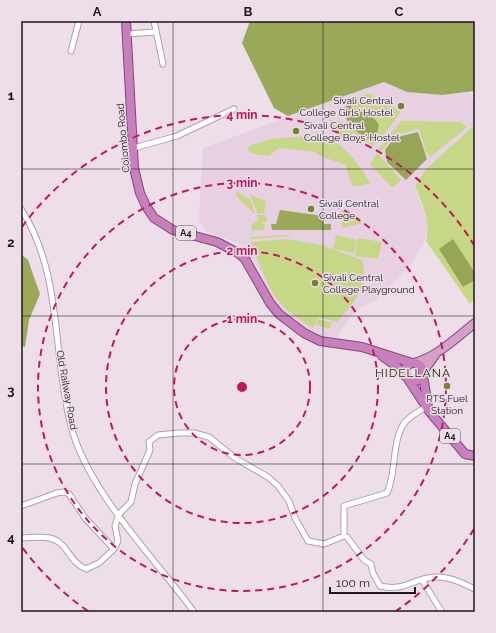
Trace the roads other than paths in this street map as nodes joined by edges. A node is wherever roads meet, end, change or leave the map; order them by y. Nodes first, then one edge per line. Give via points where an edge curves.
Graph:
1 (80, 21) edge
2 (126, 21) edge
3 (154, 21) edge
4 (156, 32) junction
5 (127, 34) junction
6 (71, 51) dead end
7 (164, 64) dead end
8 (234, 109) dead end
9 (134, 148) junction
10 (21, 209) edge
11 (475, 323) edge
12 (441, 349) junction
13 (376, 352) junction
14 (413, 363) junction
15 (423, 373) junction
16 (407, 378) junction
17 (427, 409) junction
18 (475, 456) edge
19 (21, 506) edge
20 (119, 514) junction
21 (344, 536) junction
22 (21, 538) edge
23 (114, 550) junction
24 (422, 580) junction
25 (475, 589) edge
26 (194, 612) edge
27 (442, 612) edge

1 - 6 street
2 - 5 highway, Colombo Road / A4
3 - 4 street
4 - 5 street
4 - 7 street
5 - 9 highway, Colombo Road / A4
8 - 9 street via 177,136
9 - 13 highway, Colombo Road / A4 via 134,168 140,193 154,218 173,230 217,242 238,253 245,259 270,303 304,333 320,341 362,347
10 - 20 street, Old Railway Road via 42,254 53,295 71,426 91,476
11 - 12 main road
12 - 14 main road
12 - 15 main road
13 - 14 highway, Colombo Road / A4
13 - 16 highway, Colombo Road / A4 via 396,366
14 - 15 highway via 420,366
14 - 16 highway via 406,368
15 - 16 highway via 416,381
15 - 17 highway
16 - 17 highway, Colombo Road / A4
17 - 18 highway, Colombo Road / A4 via 465,454
17 - 21 street via 406,420 402,427 387,493 344,506
19 - 23 street via 57,493 69,494 85,518
20 - 21 street via 131,502 135,484 150,450 149,442 158,435 194,433 208,437 278,486 289,501 308,541 324,544
20 - 23 street via 115,526 118,541
20 - 26 street, Old Railway Road
21 - 24 street via 364,560 371,564 380,586 391,589
22 - 23 street via 50,538 58,541 73,560 86,569 99,563
24 - 25 street via 446,577
24 - 27 street

